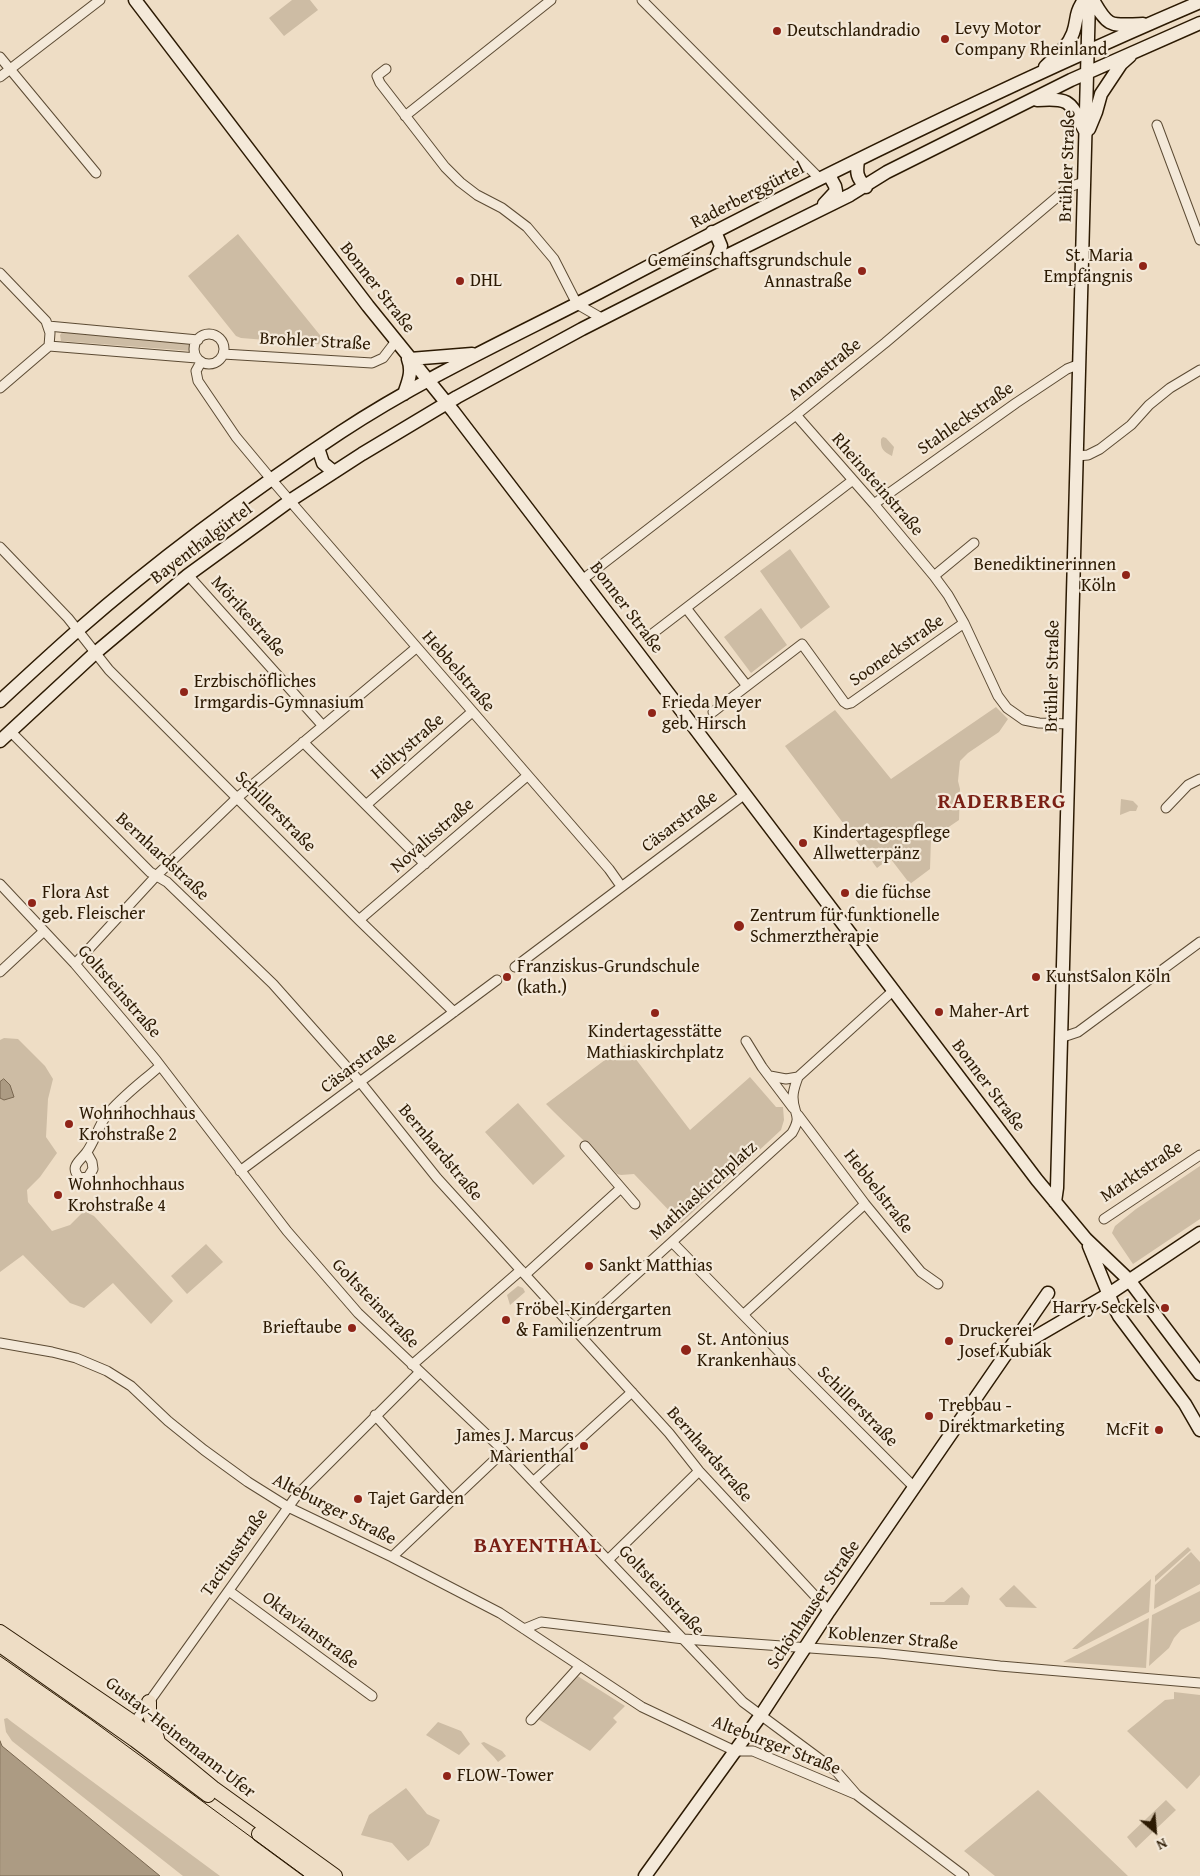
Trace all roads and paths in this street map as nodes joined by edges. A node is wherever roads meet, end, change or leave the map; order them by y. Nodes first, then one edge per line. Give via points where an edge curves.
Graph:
1 (100, 0) edge
2 (136, 0) edge
3 (551, 0) edge
4 (642, 0) edge
5 (1084, 0) edge
6 (1089, 0) edge
7 (1093, 0) edge
8 (1200, 2) edge
9 (1150, 23) junction
10 (1200, 23) edge
11 (1088, 50) junction
12 (1137, 51) junction
13 (0, 57) edge
14 (386, 69) dead end
15 (10, 70) junction
16 (1039, 73) junction
17 (1088, 73) junction
18 (0, 77) edge
19 (1030, 101) junction
20 (405, 116) junction
21 (1157, 125) dead end
22 (1086, 133) junction
23 (858, 161) junction
24 (96, 173) dead end
25 (825, 177) junction
26 (1084, 182) junction
27 (866, 187) junction
28 (817, 212) junction
29 (712, 232) junction
30 (1200, 240) edge
31 (715, 261) junction
32 (0, 272) edge
33 (577, 304) junction
34 (603, 319) junction
35 (48, 326) junction
36 (198, 340) junction
37 (396, 341) junction
38 (49, 346) junction
39 (480, 353) junction
40 (223, 354) junction
41 (408, 356) junction
42 (199, 360) junction
43 (1080, 364) junction
44 (1200, 370) edge
45 (428, 381) junction
46 (0, 388) edge
47 (404, 394) junction
48 (447, 404) junction
49 (796, 415) junction
50 (318, 448) junction
51 (1077, 456) junction
52 (334, 472) junction
53 (271, 479) junction
54 (853, 480) junction
55 (291, 500) junction
56 (874, 504) junction
57 (974, 543) dead end
58 (0, 546) edge
59 (188, 575) junction
60 (934, 576) junction
61 (582, 580) junction
62 (686, 608) junction
63 (964, 623) junction
64 (77, 631) junction
65 (652, 634) dead end
66 (416, 648) junction
67 (94, 654) junction
68 (746, 686) junction
69 (0, 701) edge
70 (472, 712) junction
71 (713, 712) dead end
72 (1070, 724) junction
73 (323, 726) junction
74 (10, 732) junction
75 (0, 741) edge
76 (303, 742) junction
77 (527, 776) junction
78 (1200, 779) edge
79 (745, 794) junction
80 (238, 797) junction
81 (366, 805) junction
82 (1166, 808) dead end
83 (425, 864) junction
84 (157, 875) junction
85 (0, 884) edge
86 (622, 886) junction
87 (359, 920) junction
88 (44, 931) junction
89 (1200, 942) edge
90 (75, 964) junction
91 (515, 967) dead end
92 (0, 972) edge
93 (497, 980) dead end
94 (894, 990) junction
95 (454, 1012) junction
96 (1060, 1038) junction
97 (746, 1041) dead end
98 (160, 1066) junction
99 (770, 1076) junction
100 (798, 1077) junction
101 (361, 1083) junction
102 (796, 1113) junction
103 (584, 1146) dead end
104 (87, 1153) dead end
105 (1200, 1155) edge
106 (240, 1171) junction
107 (621, 1188) junction
108 (1055, 1202) junction
109 (635, 1204) dead end
110 (865, 1204) junction
111 (1104, 1219) dead end
112 (1200, 1233) edge
113 (1086, 1239) junction
114 (672, 1242) junction
115 (524, 1272) junction
116 (1129, 1280) junction
117 (938, 1284) dead end
118 (1113, 1291) junction
119 (1048, 1293) dead end
120 (744, 1314) junction
121 (575, 1330) junction
122 (0, 1342) edge
123 (1008, 1352) junction
124 (412, 1365) junction
125 (420, 1372) junction
126 (1200, 1374) edge
127 (632, 1392) junction
128 (375, 1415) junction
129 (1200, 1430) edge
130 (504, 1451) junction
131 (699, 1471) junction
132 (534, 1481) junction
133 (915, 1488) junction
134 (452, 1500) junction
135 (288, 1507) junction
136 (392, 1557) junction
137 (609, 1559) junction
138 (229, 1591) junction
139 (829, 1611) junction
140 (524, 1629) junction
141 (0, 1632) edge
142 (684, 1639) junction
143 (0, 1645) edge
144 (806, 1647) junction
145 (579, 1667) junction
146 (1200, 1683) edge
147 (372, 1696) dead end
148 (149, 1702) junction
149 (761, 1715) junction
150 (531, 1720) dead end
151 (134, 1723) junction
152 (158, 1742) junction
153 (735, 1751) junction
154 (857, 1795) junction
155 (316, 1876) edge
156 (335, 1876) edge
157 (646, 1876) edge
158 (964, 1876) edge

1 - 15 street
2 - 37 main road, Bonner Straße
3 - 20 street
4 - 25 street
5 - 16 main road via 1077,10 1073,34 1066,46
6 - 11 main road, Brühler Straße
7 - 9 main road via 1110,24
8 - 9 main road, Raderberggürtel
9 - 11 main road, Raderberggürtel
10 - 12 main road
11 - 16 main road, Raderberggürtel
11 - 17 main road, Brühler Straße
12 - 17 main road
12 - 22 main road via 1122,64 1100,94
13 - 15 street
14 - 20 street via 377,76 380,84
15 - 18 street
15 - 24 street
16 - 23 main road, Raderberggürtel
17 - 19 main road
17 - 22 main road, Brühler Straße
19 - 22 main road via 1059,99 1071,104
19 - 27 main road via 887,172
20 - 33 street via 460,182 502,208 532,232 554,259
21 - 30 street
22 - 26 main road, Brühler Straße
23 - 25 main road, Raderberggürtel
23 - 27 main road via 856,173
25 - 28 main road via 836,191
25 - 29 main road, Raderberggürtel
26 - 43 main road, Brühler Straße
26 - 49 street, Annastraße via 1069,187
27 - 28 main road
28 - 31 main road
29 - 31 main road via 721,246
29 - 33 main road, Raderberggürtel
31 - 34 main road
32 - 35 street
33 - 34 street
33 - 39 main road, Raderberggürtel
34 - 48 main road
35 - 36 street
35 - 38 street
36 - 40 street via 205,335 214,335 224,346
36 - 42 street via 194,348
37 - 40 street, Brohler Straße via 378,362
37 - 41 main road, Bonner Straße
38 - 42 street
38 - 46 street
39 - 41 main road
39 - 45 main road, Raderberggürtel
40 - 42 street via 214,363
41 - 45 main road, Bonner Straße
41 - 47 main road via 412,367
42 - 53 street, Hebbelstraße via 198,381 236,437
43 - 51 main road, Brühler Straße
43 - 56 street, Stahleckstraße via 1067,369
44 - 51 street via 1170,388 1100,449
45 - 47 main road, Bayenthalgürtel
45 - 48 main road, Bonner Straße
47 - 50 main road, Bayenthalgürtel
48 - 52 main road, Bayenthalgürtel
48 - 61 main road, Bonner Straße
49 - 54 street, Rheinsteinstraße
49 - 61 street, Annastraße
50 - 52 main road via 322,463
50 - 53 main road, Bayenthalgürtel
51 - 72 main road, Brühler Straße
52 - 55 main road, Bayenthalgürtel
53 - 55 street, Hebbelstraße
53 - 64 main road, Bayenthalgürtel
54 - 56 street, Rheinsteinstraße
54 - 62 street, Bonner Straße
55 - 59 main road, Bayenthalgürtel
55 - 66 street, Hebbelstraße
56 - 60 street, Rheinsteinstraße
57 - 60 street
58 - 64 street, Schillerstraße
59 - 67 main road, Bayenthalgürtel
59 - 73 street, Mörikestraße
60 - 63 street, Rheinsteinstraße
61 - 79 main road, Bonner Straße
62 - 65 street, Bonner Straße
62 - 68 street
63 - 68 street, Sooneckstraße via 851,703 847,704 802,644
63 - 72 street, Rheinsteinstraße via 998,696 1007,708 1024,720
64 - 67 street, Schillerstraße
64 - 69 main road, Bayenthalgürtel
66 - 70 street, Hebbelstraße
66 - 73 street
67 - 74 main road, Bayenthalgürtel
67 - 80 street, Schillerstraße
68 - 71 street
70 - 77 street, Hebbelstraße
70 - 81 street, Höltystraße
72 - 96 main road, Brühler Straße
73 - 76 street
74 - 75 main road, Bayenthalgürtel
74 - 84 street, Bernhardstraße via 150,872
76 - 80 street
76 - 81 street
77 - 83 street, Novalisstraße
77 - 86 street, Hebbelstraße
78 - 82 street via 1188,785
79 - 86 street, Cäsarstraße
79 - 94 main road, Bonner Straße
80 - 84 street
80 - 87 street, Schillerstraße
81 - 83 street
83 - 87 street, Novalisstraße
84 - 90 street
84 - 101 street, Bernhardstraße via 273,984
85 - 88 street, Goltsteinstraße
86 - 91 street, Cäsarstraße
87 - 95 street, Schillerstraße
88 - 90 street, Goltsteinstraße
88 - 92 street
89 - 96 street via 1078,1032
90 - 98 street, Goltsteinstraße
93 - 95 street, Cäsarstraße
94 - 100 street
94 - 108 main road, Bonner Straße
95 - 101 street, Cäsarstraße
96 - 108 main road, Brühler Straße
97 - 99 street
98 - 104 street via 111,1110
98 - 106 street, Goltsteinstraße
99 - 100 street
99 - 102 street
100 - 102 street, Mathiaskirchplatz via 792,1095
101 - 106 street, Cäsarstraße
101 - 115 street, Bernhardstraße via 437,1178
102 - 110 street, Hebbelstraße
102 - 114 street, Mathiaskirchplatz via 797,1124 792,1133
103 - 107 street, Mathiaskirchplatz
105 - 111 street, Marktstraße
106 - 124 street, Goltsteinstraße via 336,1289
107 - 109 street, Mathiaskirchplatz
107 - 115 street
108 - 113 main road, Bonner Straße
110 - 117 street, Hebbelstraße via 921,1272
110 - 120 street
112 - 116 main road
113 - 116 main road, Bonner Straße
113 - 118 main road, Bonner Straße
114 - 120 street, Schillerstraße
114 - 121 street, Mathiaskirchplatz
115 - 121 street, Bernhardstraße
115 - 124 street
116 - 118 main road
116 - 126 main road, Bonner Straße
118 - 123 main road, Schönhauser Straße
118 - 129 main road, Bonner Straße via 1113,1305 1127,1328 1185,1404
119 - 123 main road, Schönhauser Straße
120 - 133 street, Schillerstraße
121 - 127 street, Bernhardstraße
122 - 135 street, Alteburger Straße via 76,1358 107,1371 131,1386 204,1450
123 - 133 main road, Schönhauser Straße
124 - 125 street, Goltsteinstraße
125 - 128 street, Tacitusstraße
125 - 130 street, Goltsteinstraße
127 - 131 street, Bernhardstraße
127 - 132 street
128 - 134 street
128 - 135 street, Tacitusstraße
130 - 132 street, Goltsteinstraße
130 - 134 street
131 - 137 street
131 - 139 street, Bernhardstraße
132 - 137 street, Goltsteinstraße
133 - 139 main road, Schönhauser Straße
134 - 136 street
135 - 136 street, Alteburger Straße
135 - 138 street, Tacitusstraße
136 - 140 street, Alteburger Straße via 500,1613
137 - 142 street, Goltsteinstraße
138 - 147 street, Oktavianstraße
138 - 148 street, Tacitusstraße
139 - 144 main road, Schönhauser Straße
140 - 142 street, Koblenzer Straße via 541,1622
140 - 145 street, Alteburger Straße
141 - 151 main road, Gustav-Heinemann-Ufer
142 - 144 street, Koblenzer Straße
142 - 149 street, Goltsteinstraße via 743,1702
143 - 155 main road, Gustav-Heinemann-Ufer
144 - 146 street, Koblenzer Straße
144 - 149 main road, Schönhauser Straße
145 - 150 street
145 - 153 street, Alteburger Straße via 642,1707
148 - 151 street, Tacitusstraße
148 - 152 main road
149 - 153 main road, Schönhauser Straße
149 - 154 street, Alteburger Straße via 836,1771
151 - 152 main road, Gustav-Heinemann-Ufer
152 - 156 main road, Gustav-Heinemann-Ufer via 212,1788
153 - 154 street, Alteburger Straße via 753,1751
153 - 157 main road, Schönhauser Straße
154 - 158 street, Alteburger Straße

